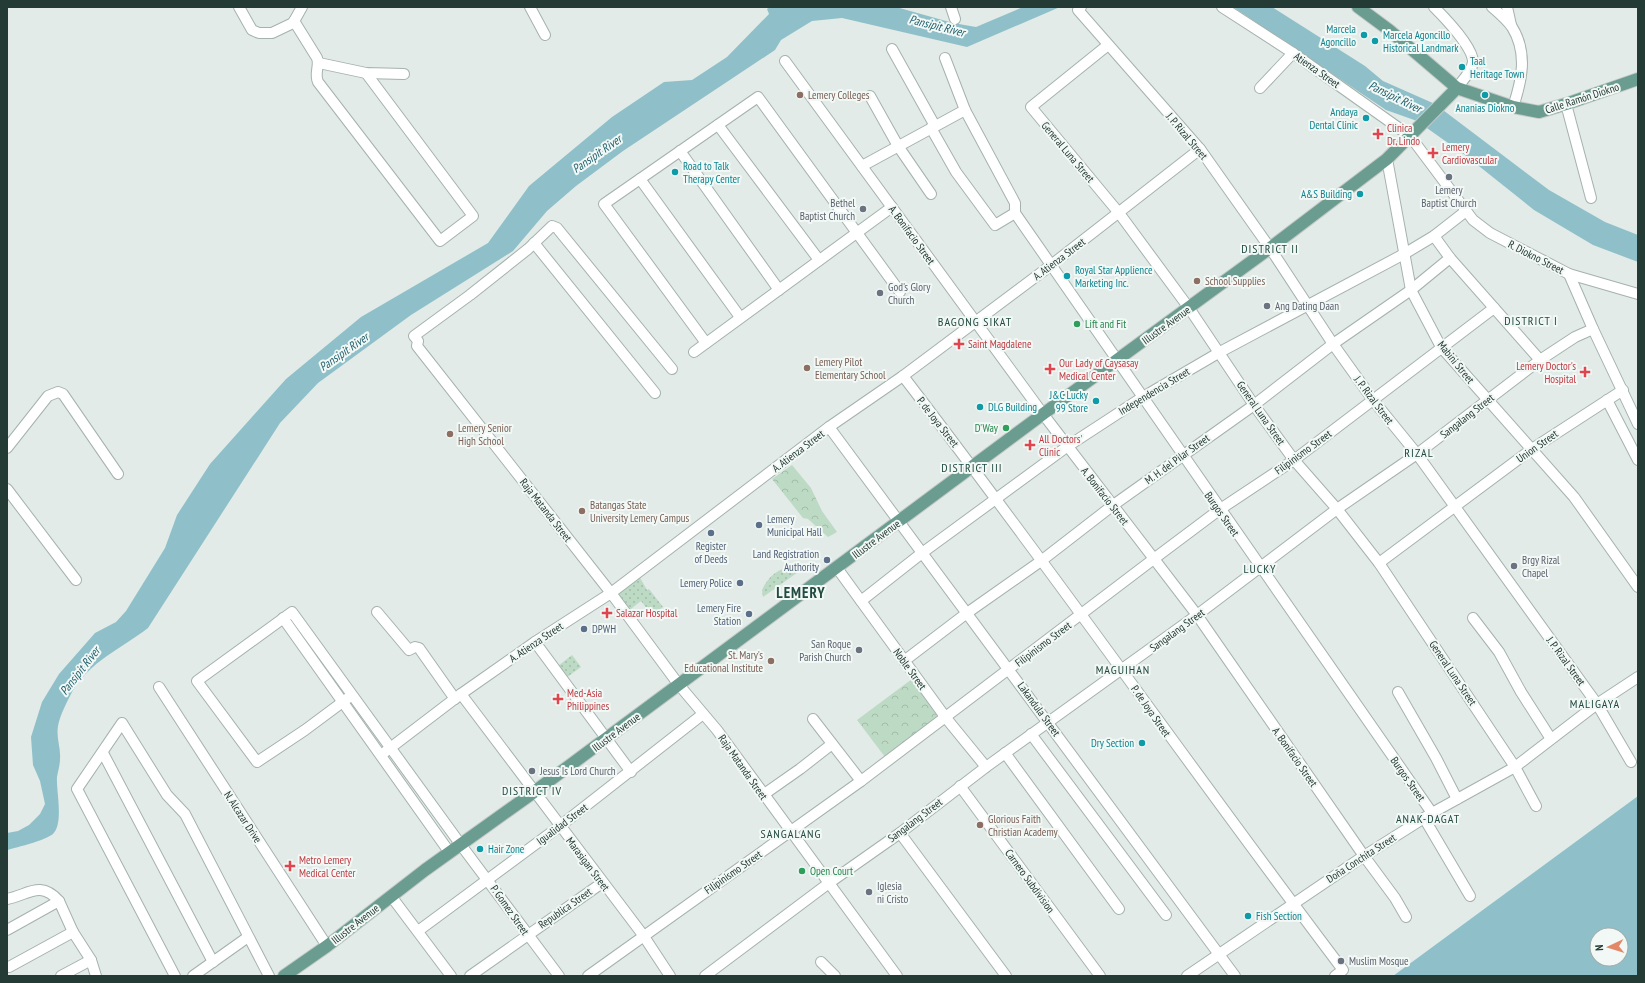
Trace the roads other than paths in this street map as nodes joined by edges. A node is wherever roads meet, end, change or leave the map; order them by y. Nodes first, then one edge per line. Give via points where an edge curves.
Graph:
1 (239, 7) edge
2 (302, 7) edge
3 (530, 7) edge
4 (951, 7) edge
5 (1081, 7) edge
6 (1222, 7) edge
7 (1358, 7) edge
8 (1434, 7) edge
9 (1492, 7) edge
10 (1506, 7) edge
11 (955, 18) dead end
12 (294, 21) junction
13 (1511, 26) junction
14 (545, 35) dead end
15 (1108, 45) junction
16 (892, 49) dead end
17 (1293, 53) junction
18 (945, 58) dead end
19 (785, 61) dead end
20 (319, 63) junction
21 (366, 73) junction
22 (404, 74) dead end
23 (1638, 79) edge
24 (1260, 88) dead end
25 (1457, 88) junction
26 (870, 96) dead end
27 (1566, 104) junction
28 (1513, 107) junction
29 (965, 110) junction
30 (718, 125) junction
31 (933, 127) junction
32 (1412, 134) junction
33 (898, 146) junction
34 (1200, 149) junction
35 (680, 151) junction
36 (1386, 159) junction
37 (862, 166) junction
38 (640, 179) junction
39 (931, 194) dead end
40 (1591, 198) dead end
41 (892, 207) junction
42 (1466, 211) junction
43 (1014, 213) junction
44 (1119, 213) junction
45 (858, 232) junction
46 (1434, 236) junction
47 (534, 243) junction
48 (1270, 248) junction
49 (1404, 254) junction
50 (1450, 258) junction
51 (819, 260) junction
52 (1050, 266) junction
53 (1569, 274) junction
54 (779, 290) junction
55 (1411, 290) junction
56 (900, 292) dead end
57 (1638, 294) edge
58 (1308, 306) junction
59 (1189, 308) junction
60 (1494, 308) junction
61 (740, 317) junction
62 (975, 322) junction
63 (1593, 329) junction
64 (706, 343) junction
65 (1333, 344) junction
66 (1441, 347) junction
67 (694, 352) dead end
68 (1220, 352) junction
69 (1540, 360) junction
70 (1116, 361) junction
71 (672, 369) dead end
72 (903, 376) junction
73 (1623, 390) junction
74 (655, 393) dead end
75 (1143, 397) junction
76 (1373, 400) junction
77 (1488, 400) junction
78 (1607, 400) junction
79 (1254, 405) junction
80 (1635, 411) edge
81 (1043, 414) junction
82 (1638, 424) edge
83 (829, 427) junction
84 (1068, 446) junction
85 (7, 448) edge
86 (1532, 449) junction
87 (1417, 454) junction
88 (1182, 456) junction
89 (1294, 460) junction
90 (1638, 460) edge
91 (973, 467) junction
92 (118, 474) dead end
93 (7, 489) edge
94 (996, 499) junction
95 (1112, 506) junction
96 (1455, 507) junction
97 (1337, 509) junction
98 (1219, 510) junction
99 (898, 523) junction
100 (922, 553) junction
101 (1155, 558) junction
102 (1041, 561) junction
103 (1379, 563) junction
104 (837, 568) junction
105 (1261, 568) junction
106 (76, 580) dead end
107 (1638, 587) edge
108 (611, 593) junction
109 (861, 601) junction
110 (377, 612) dead end
111 (967, 613) junction
112 (1081, 615) junction
113 (1197, 615) junction
114 (1473, 618) dead end
115 (535, 642) junction
116 (904, 661) junction
117 (1009, 669) junction
118 (1122, 670) junction
119 (1638, 677) edge
120 (679, 685) junction
121 (159, 687) dead end
122 (1398, 692) dead end
123 (458, 696) junction
124 (348, 698) junction
125 (1597, 704) junction
126 (704, 714) junction
127 (946, 718) junction
128 (813, 719) dead end
129 (1048, 722) junction
130 (1031, 734) junction
131 (606, 739) junction
132 (1551, 739) junction
133 (832, 744) junction
134 (390, 747) junction
135 (103, 753) junction
136 (1005, 753) junction
137 (381, 754) junction
138 (1631, 762) dead end
139 (986, 767) junction
140 (1515, 767) junction
141 (631, 772) junction
142 (860, 781) junction
143 (960, 786) junction
144 (534, 792) junction
145 (763, 794) junction
146 (1457, 799) junction
147 (1536, 806) dead end
148 (1428, 816) junction
149 (560, 826) junction
150 (791, 832) junction
151 (900, 833) junction
152 (461, 845) junction
153 (450, 853) junction
154 (1364, 856) junction
155 (488, 880) junction
156 (602, 883) junction
157 (829, 883) junction
158 (391, 896) junction
159 (1470, 896) dead end
160 (7, 899) edge
161 (58, 901) junction
162 (1292, 903) junction
163 (1119, 909) dead end
164 (1166, 915) dead end
165 (1406, 917) dead end
166 (7, 930) edge
167 (418, 931) junction
168 (73, 932) junction
169 (527, 935) junction
170 (643, 935) junction
171 (248, 937) junction
172 (327, 946) junction
173 (1217, 954) junction
174 (91, 960) junction
175 (213, 962) junction
176 (821, 962) dead end
177 (10, 969) edge
178 (1339, 973) edge
179 (62, 976) edge
180 (96, 976) edge
181 (175, 976) edge
182 (193, 976) edge
183 (269, 976) edge
184 (284, 976) edge
185 (450, 976) edge
186 (470, 976) edge
187 (559, 976) edge
188 (588, 976) edge
189 (670, 976) edge
190 (706, 976) edge
191 (835, 976) edge
192 (897, 976) edge
193 (1006, 976) edge
194 (1100, 976) edge
195 (1187, 976) edge
196 (1235, 976) edge

1 - 12 street via 252,30 260,33 272,33
2 - 12 street
3 - 14 street
4 - 11 street
5 - 15 street via 1078,10
6 - 17 street, Atienza Street
7 - 25 main road
8 - 25 street via 1460,38 1472,58 1472,67
9 - 13 street
10 - 13 street
12 - 20 street
13 - 28 street via 1519,43 1523,65
15 - 34 street, J. P. Rizal Street
15 - 44 street, General Luna Street via 1031,107
16 - 31 street
17 - 24 street
17 - 32 street, Atienza Street
18 - 29 street
19 - 37 street, A. Bonifacio Street
20 - 21 street
20 - 21 street via 316,73 318,82 440,241 472,216
21 - 22 street
23 - 27 main road, Calle Ramón Diokno
25 - 28 main road, Calle Ramón Diokno
25 - 32 main road, Illustre Avenue
26 - 33 street
27 - 28 main road, Calle Ramón Diokno via 1539,112
27 - 40 street
29 - 31 street
29 - 43 street via 1014,203
30 - 35 street
30 - 45 street via 758,97
30 - 51 street
31 - 33 street
31 - 43 street via 956,172 995,225
32 - 36 main road, Illustre Avenue
32 - 42 street, R. Diokno Street
33 - 37 street
33 - 39 street
34 - 44 street, A. Atienza Street
34 - 48 street, J. P. Rizal Street
35 - 38 street
35 - 54 street
36 - 48 main road, Illustre Avenue
36 - 49 street, Mabini Street
37 - 41 street, A. Bonifacio Street
38 - 61 street
38 - 64 street via 604,204
41 - 45 street
41 - 62 street, A. Bonifacio Street
42 - 46 street, Independencia Street
42 - 53 street, R. Diokno Street via 1490,233
43 - 52 street, Burgos Street
44 - 52 street, A. Atienza Street
44 - 59 street, General Luna Street
45 - 51 street
45 - 56 street
46 - 49 street, Independencia Street
46 - 50 street
47 - 71 street, Raja Matanda Street via 552,226 557,228
47 - 74 street
47 - 108 street, Raja Matanda Street via 414,336 418,341 417,346
48 - 58 street, J. P. Rizal Street
48 - 59 main road, Illustre Avenue
49 - 55 street, Mabini Street
49 - 58 street, Independencia Street
50 - 55 street, M. H. del Pilar Street
50 - 60 street
51 - 54 street
52 - 62 street, A. Atienza Street
52 - 70 street, Burgos Street
53 - 57 street
53 - 63 street, R. Diokno Street
54 - 61 street
55 - 65 street, M. H. del Pilar Street
55 - 66 street, Mabini Street
58 - 65 street, J. P. Rizal Street
58 - 68 street, Independencia Street
59 - 68 street, General Luna Street
59 - 70 main road, Illustre Avenue
60 - 66 street, Filipinismo Street
60 - 69 street
61 - 64 street
62 - 72 street, A. Atienza Street
62 - 81 street, A. Bonifacio Street
63 - 69 street, Sangalang Street
63 - 73 street, R. Diokno Street
64 - 67 street
65 - 76 street, J. P. Rizal Street
65 - 79 street, M. H. del Pilar Street
66 - 76 street, Filipinismo Street
66 - 77 street, Mabini Street
68 - 75 street, Independencia Street
68 - 79 street, General Luna Street
69 - 77 street, Sangalang Street
70 - 75 street, Burgos Street
70 - 81 main road, Illustre Avenue
72 - 83 street, A. Atienza Street
72 - 91 street, P. de Joya Street
73 - 78 street, Union Street
73 - 80 street, R. Diokno Street
75 - 84 street, Independencia Street
75 - 88 street, Burgos Street
76 - 87 street, J. P. Rizal Street
76 - 89 street, Filipinismo Street
77 - 86 street, Mabini Street
77 - 87 street, Sangalang Street
78 - 86 street, Union Street
78 - 90 street
79 - 88 street, M. H. del Pilar Street
79 - 89 street, General Luna Street
80 - 82 street, R. Diokno Street
81 - 84 street, A. Bonifacio Street
81 - 91 main road, Illustre Avenue
83 - 99 street, Lakandula Street
83 - 108 street, A. Atienza Street
84 - 94 street, Independencia Street
84 - 95 street, A. Bonifacio Street
85 - 92 street via 48,396 58,392 63,394
86 - 96 street, Union Street
86 - 107 street, Mabini Street via 1574,497
87 - 96 street, J. P. Rizal Street
87 - 97 street, Sangalang Street
88 - 95 street, M. H. del Pilar Street
88 - 98 street, Burgos Street
89 - 97 street, General Luna Street
89 - 98 street, Filipinismo Street
91 - 94 street, P. de Joya Street
91 - 99 main road, Illustre Avenue
93 - 106 street
94 - 100 street, Independencia Street
94 - 102 street, P. de Joya Street
95 - 101 street, A. Bonifacio Street
95 - 102 street, M. H. del Pilar Street
96 - 103 street, Union Street
96 - 125 street, J. P. Rizal Street
97 - 103 street, General Luna Street
97 - 105 street, Sangalang Street
98 - 101 street, Filipinismo Street
98 - 105 street, Burgos Street
99 - 100 street, Lakandula Street
99 - 104 main road, Illustre Avenue
100 - 109 street, Independencia Street
100 - 111 street, Lakandula Street
101 - 112 street, Filipinismo Street
101 - 113 street, A. Bonifacio Street
102 - 111 street, M. H. del Pilar Street
102 - 112 street, P. de Joya Street
103 - 140 street, General Luna Street
104 - 109 street, Noble Street
104 - 120 main road, Illustre Avenue
105 - 113 street, Sangalang Street
105 - 148 street, Burgos Street
108 - 115 street, A. Atienza Street
108 - 120 street, Raja Matanda Street
109 - 116 street, Noble Street
110 - 123 street, Marasigan Street via 409,650 415,646 419,648
111 - 116 street, M. H. del Pilar Street
111 - 117 street, Lakandula Street
112 - 117 street, Filipinismo Street
112 - 118 street, P. de Joya Street
113 - 118 street, Sangalang Street
113 - 154 street, A. Bonifacio Street
114 - 132 street via 1499,652
115 - 123 street, A. Atienza Street
115 - 131 street
116 - 127 street, Noble Street
117 - 127 street, Filipinismo Street
117 - 129 street, Lakandula Street
118 - 129 street, Sangalang Street
118 - 162 street, P. de Joya Street
119 - 125 street, Doña Conchita Street
120 - 126 street, Raja Matanda Street
120 - 131 main road, Illustre Avenue
121 - 172 street, N. Alcazar Drive
122 - 146 street
123 - 134 street, A. Atienza Street
123 - 144 street, Marasigan Street
124 - 124 street via 292,612 197,681 257,762
124 - 134 street, P. Gomez Street
124 - 137 street
125 - 132 street, Doña Conchita Street
125 - 138 street, J. P. Rizal Street
126 - 141 street, Igualidad Street
126 - 145 street, Raja Matanda Street
127 - 139 street, Noble Street
127 - 142 street, Filipinismo Street
128 - 133 street
129 - 130 street, Sangalang Street
129 - 173 street, Lakandula Street
130 - 136 street, Sangalang Street
130 - 164 street
131 - 141 street
131 - 144 main road, Illustre Avenue
132 - 140 street, Doña Conchita Street
133 - 142 street
133 - 145 street
134 - 137 street, A. Atienza Street
134 - 152 street, P. Gomez Street
135 - 171 street via 122,723 167,795 185,814
135 - 175 street
135 - 181 street via 77,788
136 - 139 street, Sangalang Street
136 - 163 street
137 - 153 street
139 - 143 street, Sangalang Street
140 - 146 street, Doña Conchita Street
140 - 147 street, General Luna Street
141 - 149 street, Igualidad Street
142 - 150 street, Filipinismo Street
143 - 151 street, Sangalang Street
143 - 194 street, Carnero Subdivision
144 - 149 street, Marasigan Street
144 - 152 main road, Illustre Avenue
145 - 150 street, Raja Matanda Street
146 - 148 street, Doña Conchita Street
148 - 154 street, Doña Conchita Street
148 - 159 street, Burgos Street
149 - 155 street, Igualidad Street
149 - 156 street, Marasigan Street
150 - 157 street, Raja Matanda Street
150 - 170 street, Filipinismo Street
151 - 157 street, Sangalang Street
151 - 193 street
152 - 153 main road, Illustre Avenue
152 - 155 street, P. Gomez Street
153 - 158 main road, Illustre Avenue
154 - 162 street, Doña Conchita Street
154 - 165 street, A. Bonifacio Street
155 - 167 street, Igualidad Street
155 - 169 street, P. Gomez Street
156 - 169 street, Republica Street
156 - 170 street, Marasigan Street
157 - 190 street, Sangalang Street
157 - 192 street, Raja Matanda Street
158 - 167 street
158 - 172 main road, Illustre Avenue
160 - 161 street via 36,890 46,890
161 - 166 street
161 - 168 street
162 - 173 street, Doña Conchita Street
162 - 178 street, P. de Joya Street
167 - 185 street
168 - 174 street
168 - 177 street
169 - 186 street, Republica Street
169 - 187 street, P. Gomez Street
170 - 188 street, Filipinismo Street
170 - 189 street, Marasigan Street
171 - 175 street
171 - 183 street
172 - 184 main road, Illustre Avenue
173 - 195 street, Doña Conchita Street
173 - 196 street, Lakandula Street
174 - 179 street
174 - 180 street
175 - 182 street
176 - 191 street

